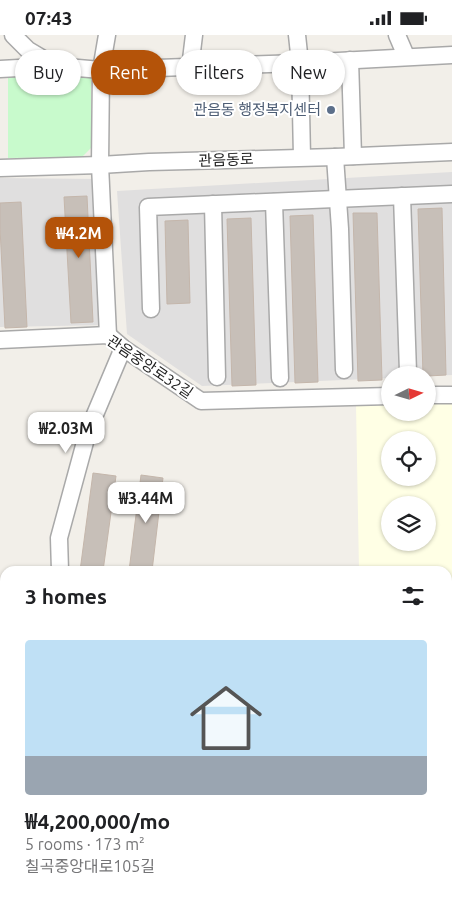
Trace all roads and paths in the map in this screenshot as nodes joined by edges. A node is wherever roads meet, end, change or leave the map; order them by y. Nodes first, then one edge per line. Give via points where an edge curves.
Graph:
1 (13, 35) edge
2 (107, 35) edge
3 (194, 35) edge
4 (297, 35) edge
5 (397, 35) edge
6 (28, 50) edge
7 (104, 50) edge
8 (192, 50) edge
9 (299, 50) edge
10 (452, 55) edge
11 (406, 57) junction
12 (345, 60) edge
13 (350, 60) junction
14 (15, 68) edge
15 (0, 69) edge
16 (101, 95) edge
17 (301, 95) edge
18 (452, 152) edge
19 (353, 156) junction
20 (302, 157) junction
21 (335, 157) junction
22 (100, 165) junction
23 (0, 168) edge
24 (452, 194) edge
25 (402, 196) junction
26 (338, 199) junction
27 (274, 202) junction
28 (213, 204) junction
29 (151, 309) dead end
30 (108, 335) junction
31 (0, 340) edge
32 (123, 348) junction
33 (408, 366) edge
34 (344, 370) dead end
35 (217, 377) dead end
36 (280, 378) dead end
37 (436, 395) edge
38 (452, 395) edge
39 (381, 396) edge
40 (60, 566) edge

1 - 6 street
2 - 7 street
3 - 8 street
4 - 9 street
5 - 11 street
10 - 11 street
11 - 13 street
12 - 13 street
13 - 19 street
14 - 15 street
16 - 22 street
17 - 20 street
18 - 19 street, 관음동로
19 - 21 street, 관음동로
20 - 21 street, 관음동로
20 - 22 street, 관음동로
21 - 26 street
22 - 23 street, 관음동로
22 - 30 street
24 - 25 street
25 - 26 street
25 - 33 street
26 - 27 street
26 - 34 street
27 - 28 street
27 - 36 street
28 - 29 street via 148,207
28 - 35 street
30 - 31 street, 관음중앙로32길
30 - 32 street, 관음중앙로32길
32 - 39 street, 관음중앙로32길 via 201,401
32 - 40 street via 88,431 59,538
37 - 38 street

